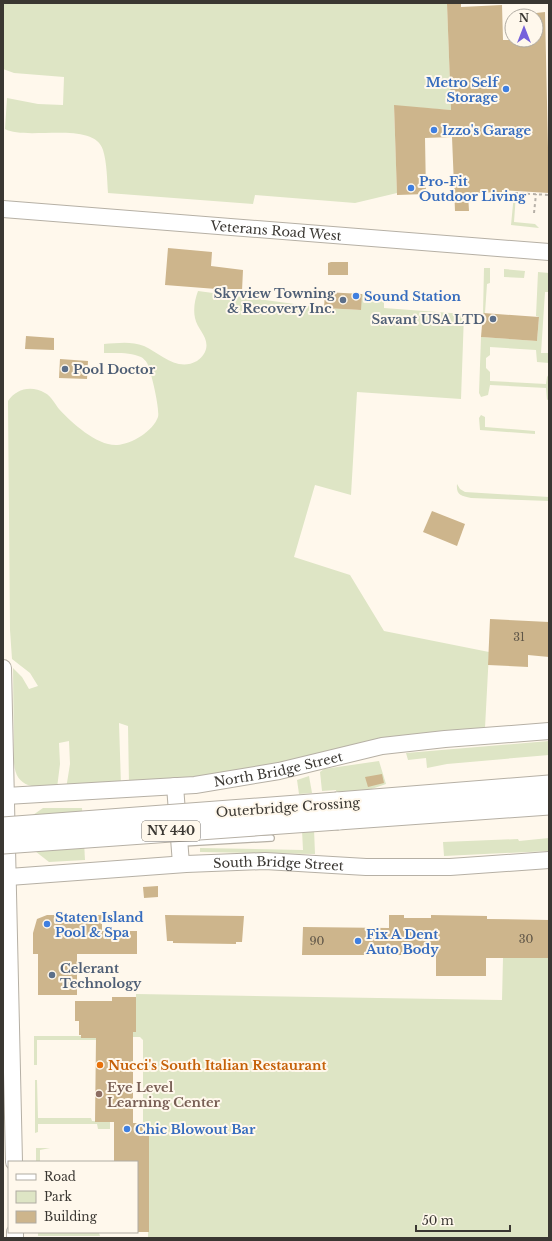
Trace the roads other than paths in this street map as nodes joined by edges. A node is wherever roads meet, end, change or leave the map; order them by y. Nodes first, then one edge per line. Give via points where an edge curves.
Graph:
1 (3, 209) edge
2 (549, 252) edge
3 (3, 668) edge
4 (3, 697) edge
5 (549, 731) edge
6 (549, 781) edge
7 (175, 786) junction
8 (549, 786) edge
9 (506, 790) junction
10 (6, 796) junction
11 (549, 804) edge
12 (338, 811) junction
13 (401, 814) junction
14 (549, 817) edge
15 (3, 828) edge
16 (271, 838) dead end
17 (3, 843) edge
18 (179, 843) junction
19 (549, 860) edge
20 (181, 864) junction
21 (9, 877) junction
22 (8, 1044) edge
23 (12, 1161) edge

1 - 2 street, Veterans Road West
3 - 4 street
4 - 10 street
5 - 7 street, North Bridge Street via 401,744 279,771 213,783
6 - 9 highway
7 - 10 street, North Bridge Street
7 - 18 street
8 - 9 highway, Outerbridge Crossing / NY 440
9 - 12 highway, Outerbridge Crossing / NY 440
10 - 21 street
11 - 13 highway, Outerbridge Crossing / NY 440
12 - 13 highway, Outerbridge Crossing / NY 440
12 - 15 highway, Outerbridge Crossing / NY 440, bridge
12 - 17 highway, Outerbridge Crossing / NY 440, bridge
13 - 14 highway
16 - 18 lane
18 - 20 street
19 - 20 street, South Bridge Street via 450,866 366,866 265,861
20 - 21 street, South Bridge Street
21 - 22 street
22 - 23 street

